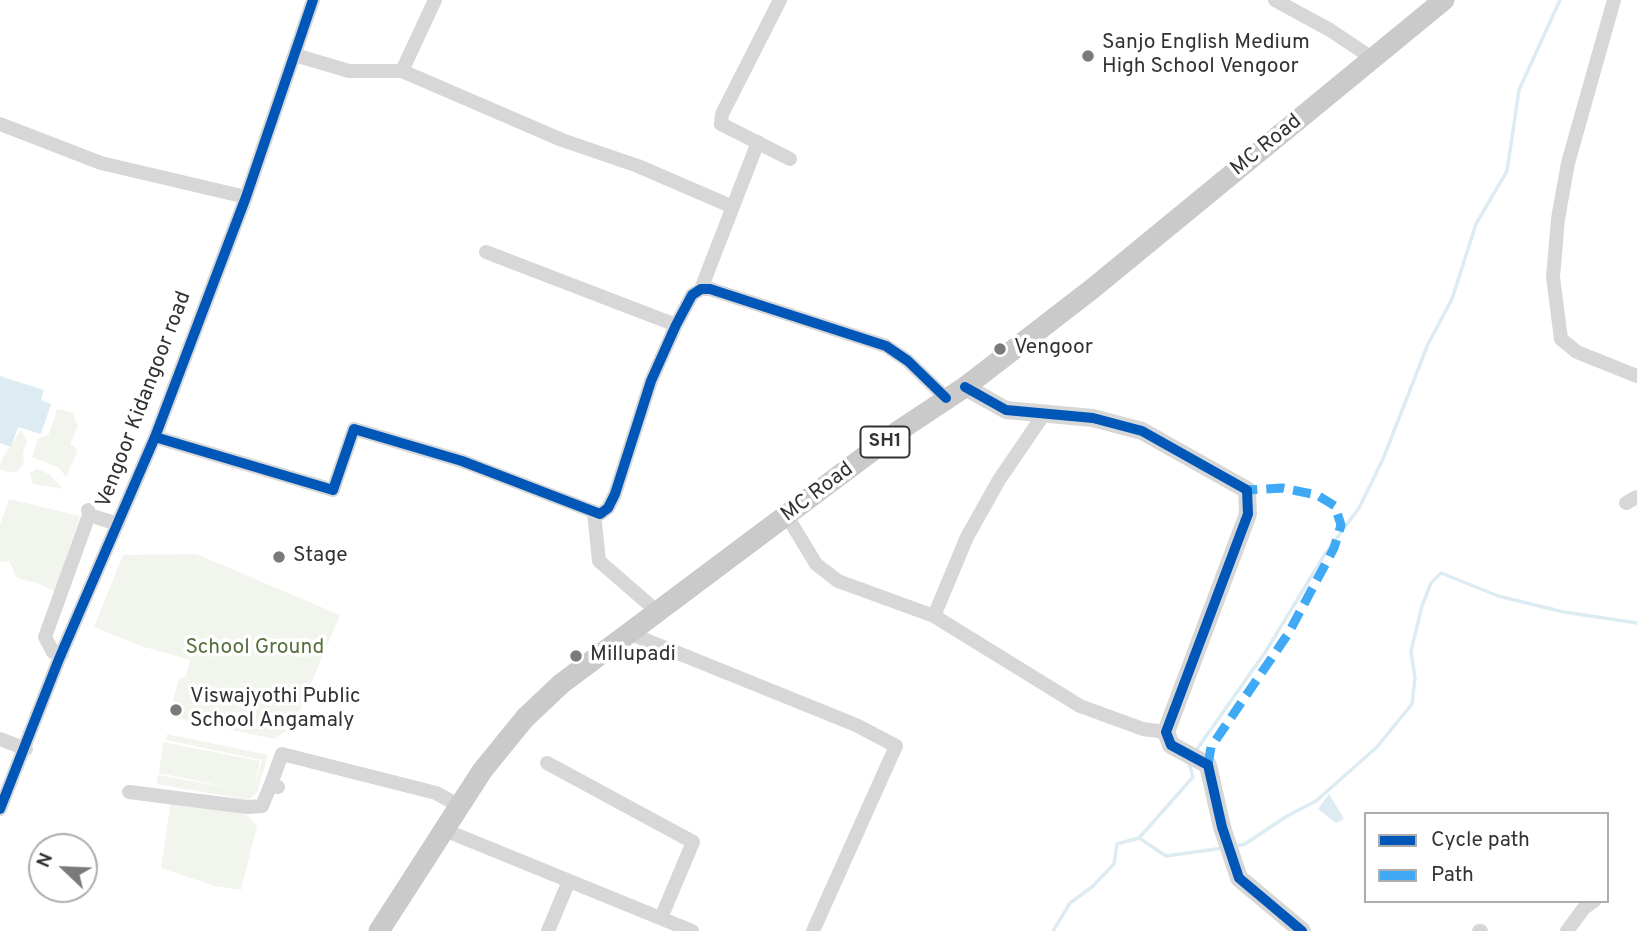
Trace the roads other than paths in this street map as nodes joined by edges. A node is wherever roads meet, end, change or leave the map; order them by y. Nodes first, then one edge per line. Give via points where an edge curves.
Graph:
1 (313, 0) edge
2 (435, 0) edge
3 (780, 0) edge
4 (1275, 0) edge
5 (1444, 0) edge
6 (1614, 0) edge
7 (295, 55) junction
8 (1372, 58) junction
9 (402, 71) junction
10 (0, 124) edge
11 (758, 142) junction
12 (790, 159) dead end
13 (246, 197) junction
14 (733, 207) junction
15 (486, 252) dead end
16 (701, 289) junction
17 (676, 325) junction
18 (1637, 376) edge
19 (965, 387) junction
20 (946, 398) junction
21 (1044, 414) junction
22 (155, 437) junction
23 (594, 513) junction
24 (787, 516) junction
25 (118, 524) junction
26 (659, 613) junction
27 (934, 616) junction
28 (631, 634) junction
29 (62, 654) junction
30 (1166, 732) junction
31 (0, 739) edge
32 (26, 749) junction
33 (547, 763) dead end
34 (129, 792) dead end
35 (458, 805) junction
36 (0, 809) edge
37 (442, 830) junction
38 (569, 881) junction
39 (1591, 903) edge
40 (661, 918) junction
41 (379, 931) edge
42 (548, 931) edge
43 (692, 931) edge
44 (813, 931) edge
45 (1302, 931) edge
46 (1567, 931) edge

1 - 7 street, Vengoor Kidangoor road
2 - 9 street
3 - 11 street via 722,114 721,124
4 - 8 street
5 - 8 main road, MC Road / SH1
6 - 18 street via 1568,163 1553,277 1561,338 1577,352
7 - 9 street via 349,71
7 - 13 street, Vengoor Kidangoor road
8 - 19 main road, MC Road / SH1 via 1092,289
9 - 14 street
10 - 13 street via 102,163
11 - 12 street
11 - 14 street
13 - 22 street, Vengoor Kidangoor road
14 - 16 street
15 - 17 street
16 - 17 street via 692,295
16 - 20 street via 886,346
17 - 23 street via 651,381 615,494 608,508
19 - 20 main road, MC Road / SH1
19 - 21 street via 1006,410
20 - 24 main road, MC Road / SH1
21 - 27 street via 967,537
21 - 30 street via 1093,418 1142,430 1247,490 1248,514
22 - 23 street via 332,489 354,429 462,461
22 - 25 street, Vengoor Kidangoor road
23 - 26 street via 599,561
24 - 26 main road, MC Road / SH1
24 - 27 street via 816,564 838,581
25 - 29 street, Vengoor Kidangoor road
25 - 29 street via 88,513 45,637 52,652
26 - 28 main road, MC Road / SH1
27 - 30 street via 1080,706 1143,729
28 - 35 main road, MC Road / SH1 via 561,684 525,718
28 - 44 street via 856,725 896,747
29 - 32 street, Vengoor Kidangoor road
30 - 45 street via 1171,745 1208,765 1239,878
31 - 32 street
32 - 36 street, Vengoor Kidangoor road
33 - 40 street via 693,842
34 - 35 street via 262,806 274,786 282,754 436,793
35 - 37 main road, MC Road / SH1
37 - 38 street
37 - 41 main road, MC Road / SH1
38 - 40 street
38 - 42 street
39 - 46 street
40 - 43 street

